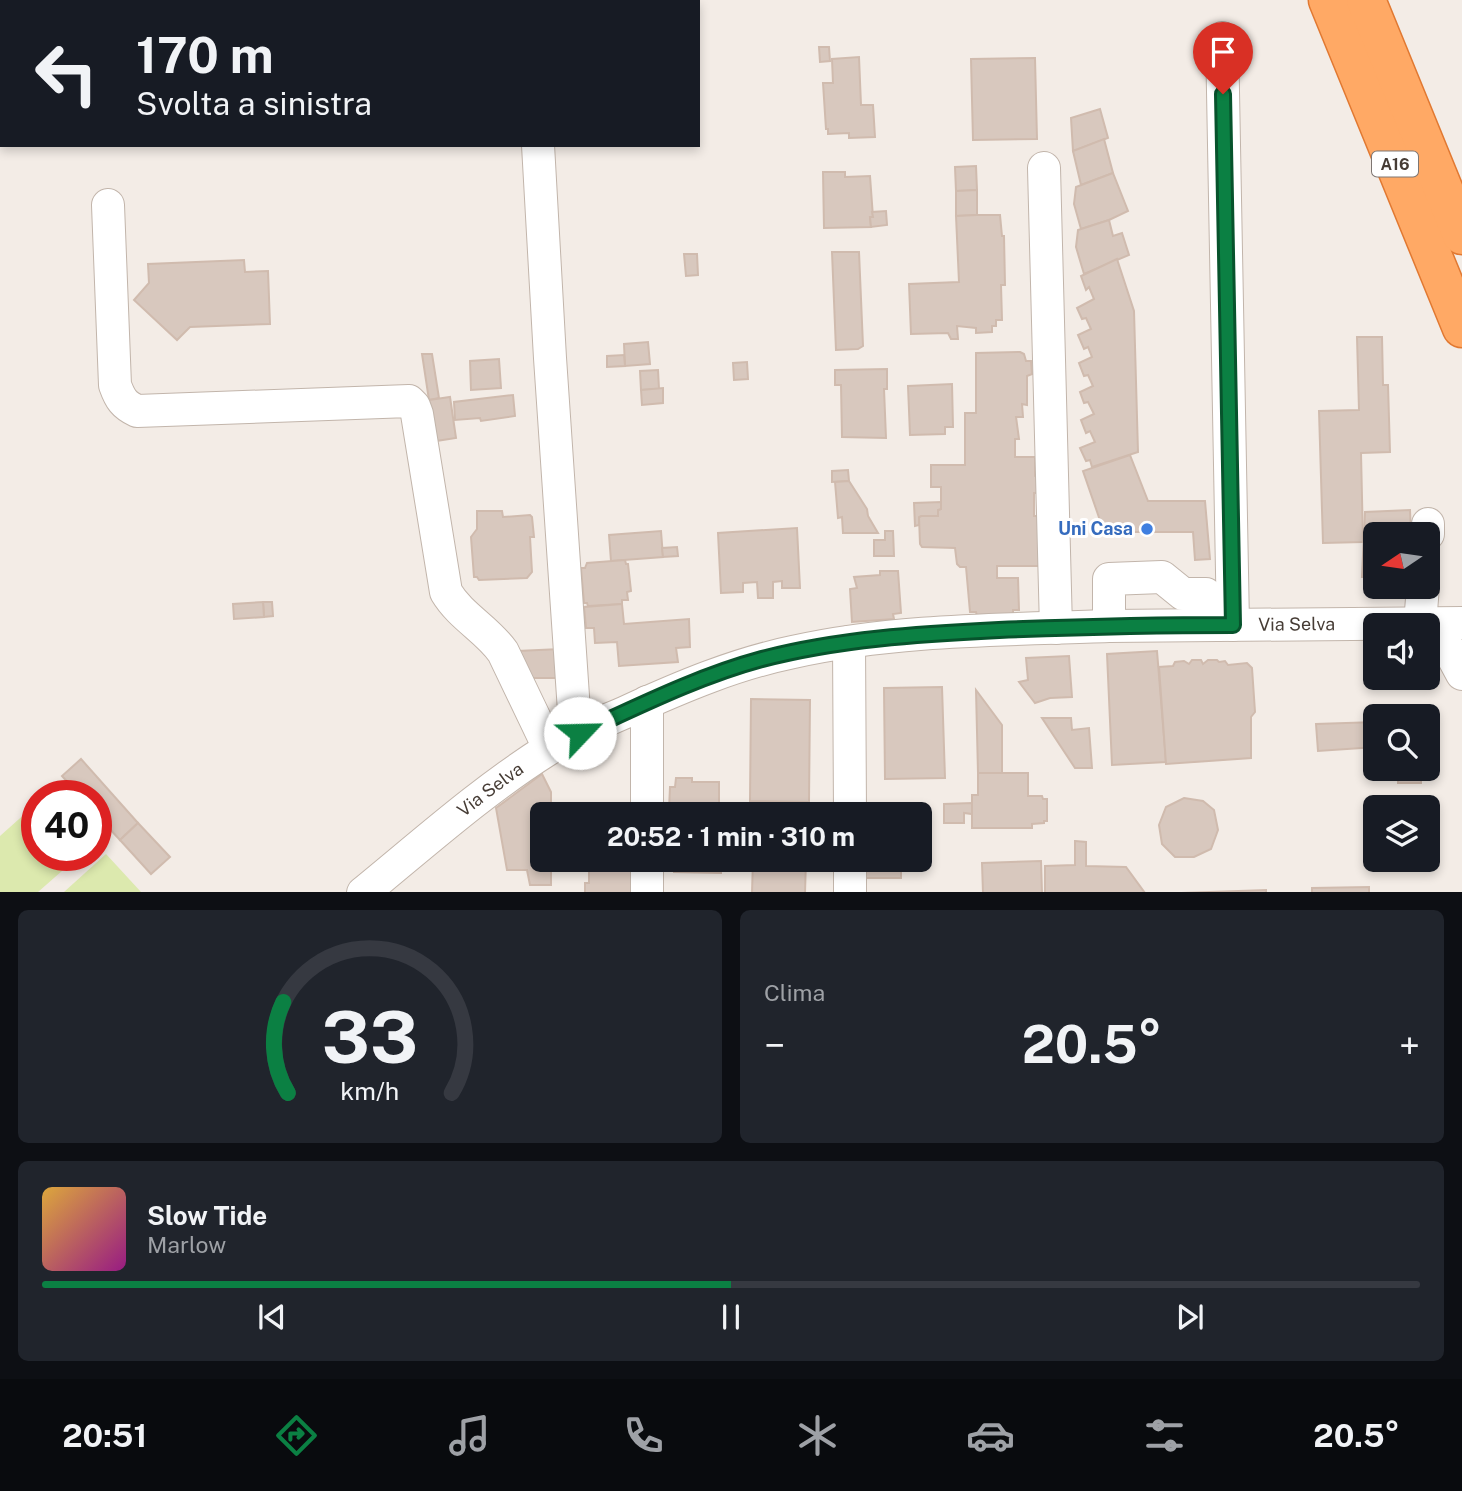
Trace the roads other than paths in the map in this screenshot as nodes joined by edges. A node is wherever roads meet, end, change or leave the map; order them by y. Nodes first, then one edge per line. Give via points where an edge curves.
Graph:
1 (1328, 0) edge
2 (1366, 0) edge
3 (1223, 38) dead end
4 (538, 147) edge
5 (1044, 168) dead end
6 (108, 205) dead end
7 (1462, 235) edge
8 (1462, 328) edge
9 (1363, 624) edge
10 (1219, 625) junction
11 (1109, 626) junction
12 (1440, 626) edge
13 (1056, 628) junction
14 (849, 642) junction
15 (1462, 674) edge
16 (648, 702) junction
17 (580, 733) junction
18 (549, 748) junction
19 (647, 802) edge
20 (849, 802) edge
21 (647, 872) edge
22 (850, 872) edge
23 (363, 892) edge
24 (647, 892) edge
25 (850, 892) edge

1 - 8 highway, A16
2 - 7 highway, A16
3 - 10 street
4 - 17 street via 572,684
5 - 13 street
6 - 18 street via 115,386 121,400 137,411 410,401 417,414 446,592 461,613 495,640
9 - 10 street, Via Selva
10 - 11 street, Via Selva
10 - 11 street via 1206,594 1183,594 1162,577 1109,579
11 - 13 street, Via Selva
12 - 15 street
13 - 14 street, Via Selva
14 - 16 street, Via Selva via 723,671
14 - 20 street
16 - 17 street, Via Selva
16 - 19 street
17 - 18 street, Via Selva
18 - 23 street, Via Selva
21 - 24 street
22 - 25 street

